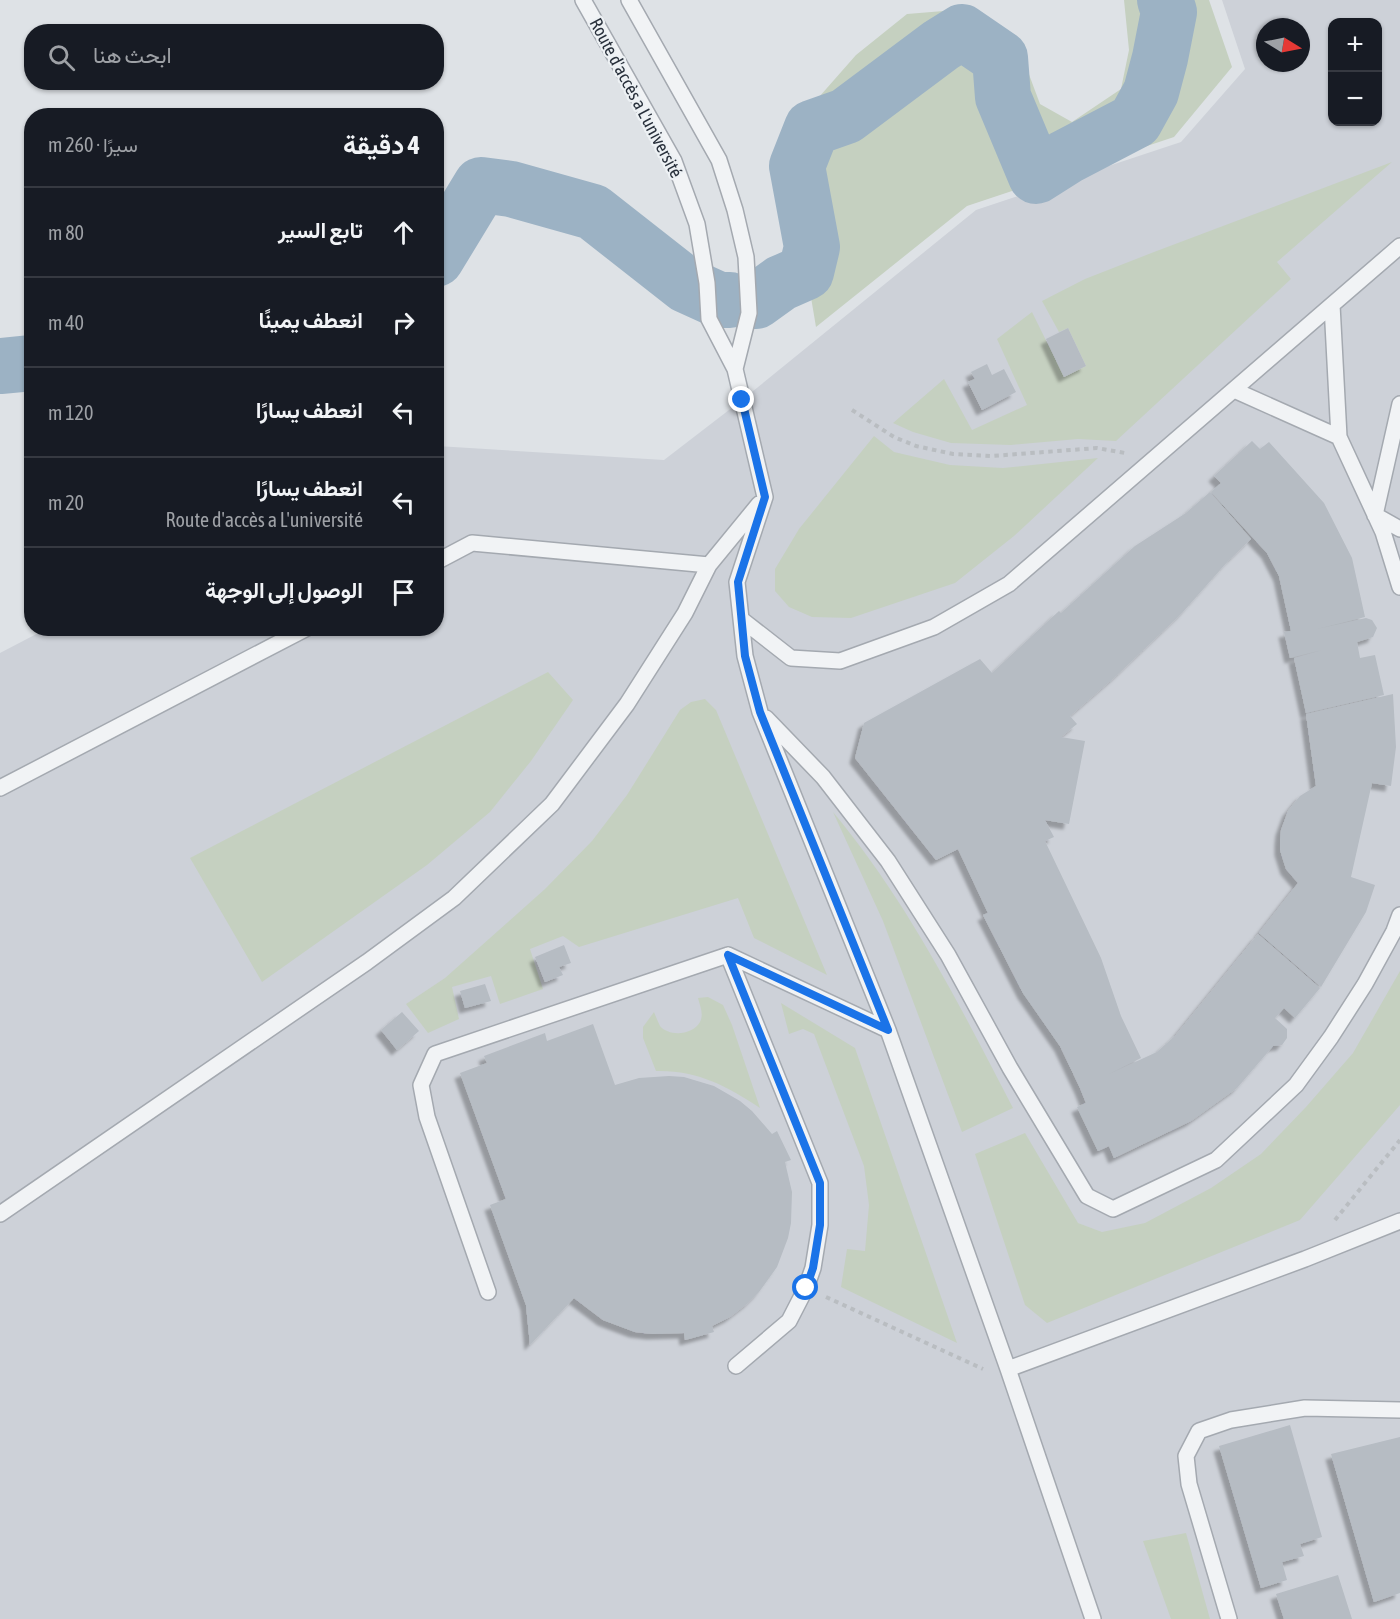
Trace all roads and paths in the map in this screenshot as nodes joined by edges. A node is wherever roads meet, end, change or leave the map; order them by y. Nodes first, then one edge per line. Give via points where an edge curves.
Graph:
1 (583, 0) edge
2 (629, 0) edge
3 (1400, 246) edge
4 (1332, 305) junction
5 (735, 369) junction
6 (1234, 390) junction
7 (1400, 404) edge
8 (852, 410) dead end
9 (1339, 437) junction
10 (1156, 457) junction
11 (765, 497) junction
12 (1375, 514) junction
13 (1400, 529) edge
14 (444, 558) edge
15 (709, 565) junction
16 (1400, 586) edge
17 (741, 619) junction
18 (292, 636) edge
19 (760, 712) junction
20 (0, 788) edge
21 (1400, 915) edge
22 (728, 955) junction
23 (888, 1030) junction
24 (1400, 1140) edge
25 (0, 1214) edge
26 (1400, 1221) edge
27 (1334, 1222) dead end
28 (806, 1288) junction
29 (488, 1292) dead end
30 (736, 1365) dead end
31 (1010, 1376) junction
32 (1400, 1410) edge
33 (1093, 1619) edge
34 (1229, 1619) edge

1 - 5 lane, Route d'accès a L'université via 674,161 697,224 709,319
2 - 5 lane, Route d'accès a L'université via 718,160 735,210 746,257 749,313
3 - 4 lane
4 - 6 lane
4 - 9 lane
5 - 11 lane, Route d'accès a L'université
6 - 9 lane
6 - 10 lane
7 - 12 lane
8 - 10 path via 894,437 953,454 992,456 1097,448
9 - 12 lane
10 - 17 lane via 1009,584 934,627 840,661 791,658
11 - 15 lane
11 - 17 lane via 738,582
12 - 13 lane
12 - 16 lane
14 - 15 lane via 472,543
15 - 25 lane via 685,613 627,704 552,804 454,898 368,962
17 - 19 lane via 745,656
18 - 20 lane
19 - 21 lane via 823,777 888,861 948,955 1087,1196 1113,1209 1216,1160 1296,1084 1365,984
19 - 23 lane
22 - 23 lane
22 - 28 lane via 820,1183 820,1225
22 - 29 lane via 435,1054 421,1085 427,1117
23 - 31 lane
24 - 27 path
26 - 31 lane
28 - 30 lane via 789,1321
28 - 31 path
31 - 33 lane
32 - 34 lane via 1305,1408 1231,1420 1199,1431 1186,1456 1188,1484

